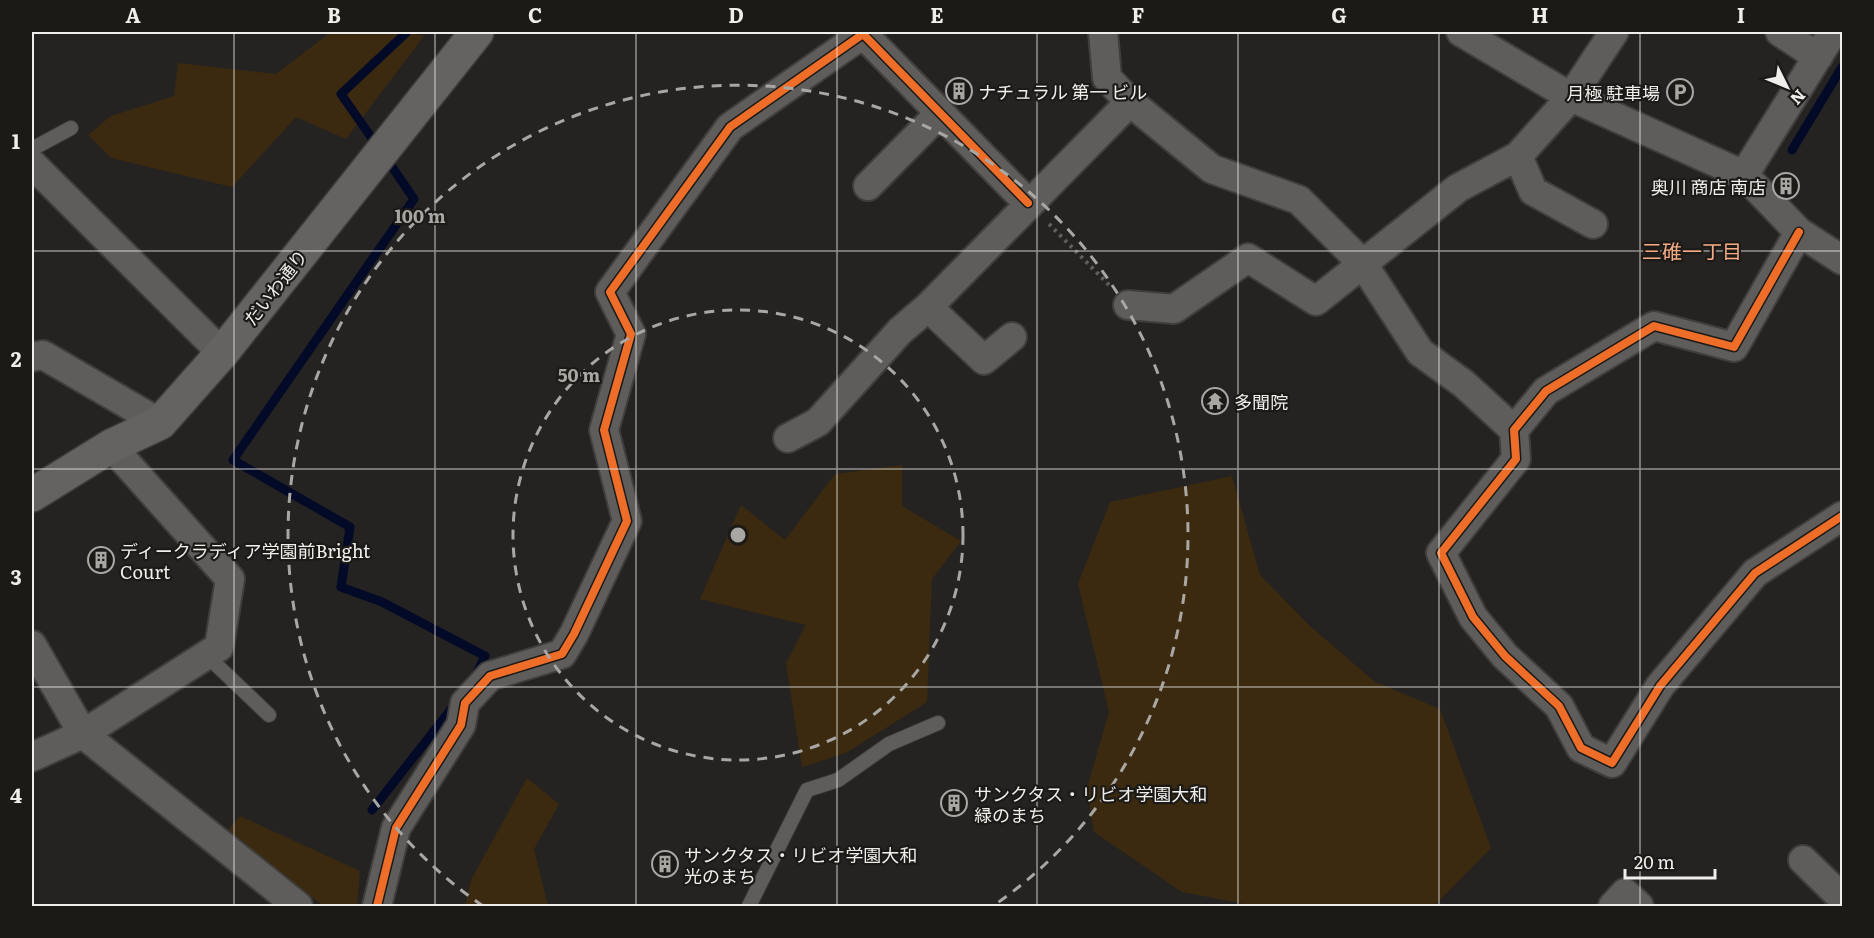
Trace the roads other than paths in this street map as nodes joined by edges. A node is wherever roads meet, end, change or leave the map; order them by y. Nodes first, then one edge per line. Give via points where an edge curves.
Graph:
1 (477, 32) edge
2 (891, 32) edge
3 (1103, 32) edge
4 (1461, 32) edge
5 (1614, 32) edge
6 (1780, 32) edge
7 (1833, 32) edge
8 (863, 33) edge
9 (1818, 57) junction
10 (1571, 97) junction
11 (1130, 102) junction
12 (939, 113) junction
13 (71, 128) dead end
14 (32, 149) edge
15 (1518, 156) junction
16 (32, 164) edge
17 (1744, 175) junction
18 (868, 186) dead end
19 (1028, 204) junction
20 (1593, 224) dead end
21 (1799, 232) junction
22 (1842, 260) edge
23 (1362, 264) junction
24 (1128, 305) road end
25 (928, 307) junction
26 (1012, 337) dead end
27 (222, 353) junction
28 (32, 357) edge
29 (160, 423) junction
30 (1514, 430) junction
31 (788, 438) dead end
32 (111, 446) junction
33 (32, 495) edge
34 (1842, 516) edge
35 (32, 645) edge
36 (206, 655) junction
37 (269, 716) dead end
38 (938, 723) dead end
39 (83, 734) junction
40 (32, 757) edge
41 (1803, 860) dead end
42 (1842, 898) edge
43 (298, 906) edge
44 (377, 906) edge
45 (749, 906) edge
46 (1613, 906) edge
47 (1639, 906) edge

1 - 27 street, だいわ通り
2 - 8 street
3 - 11 street via 1107,78
4 - 10 street
5 - 10 street
6 - 9 street
7 - 9 street
8 - 12 street
8 - 44 street via 730,127 610,292 631,334 604,430 627,521 562,654 490,676 465,703 461,725 396,828
9 - 17 street
10 - 15 street
10 - 17 street
11 - 19 street
11 - 23 street via 1212,169 1299,200
12 - 18 street
12 - 19 street
13 - 14 lane
15 - 20 street via 1533,191
15 - 23 street via 1458,188
16 - 27 street
17 - 21 street
19 - 25 street
21 - 22 street
21 - 30 street via 1734,347 1654,326 1546,392
23 - 24 street via 1316,302 1248,258 1174,309
23 - 30 street via 1420,352 1464,384
25 - 26 street via 984,360
25 - 31 street via 900,331 818,422
27 - 29 street, だいわ通り
28 - 29 street via 43,355
29 - 32 street, だいわ通り
30 - 34 street via 1516,459 1441,553 1473,617 1505,656 1559,706 1581,748 1612,763 1659,686 1755,573
32 - 33 street, だいわ通り
32 - 36 street via 230,579 219,647
35 - 39 street
36 - 37 lane
36 - 39 street
38 - 45 lane via 889,744 838,780 807,790
39 - 40 street
39 - 43 street
41 - 42 street
46 - 47 street via 1625,893

